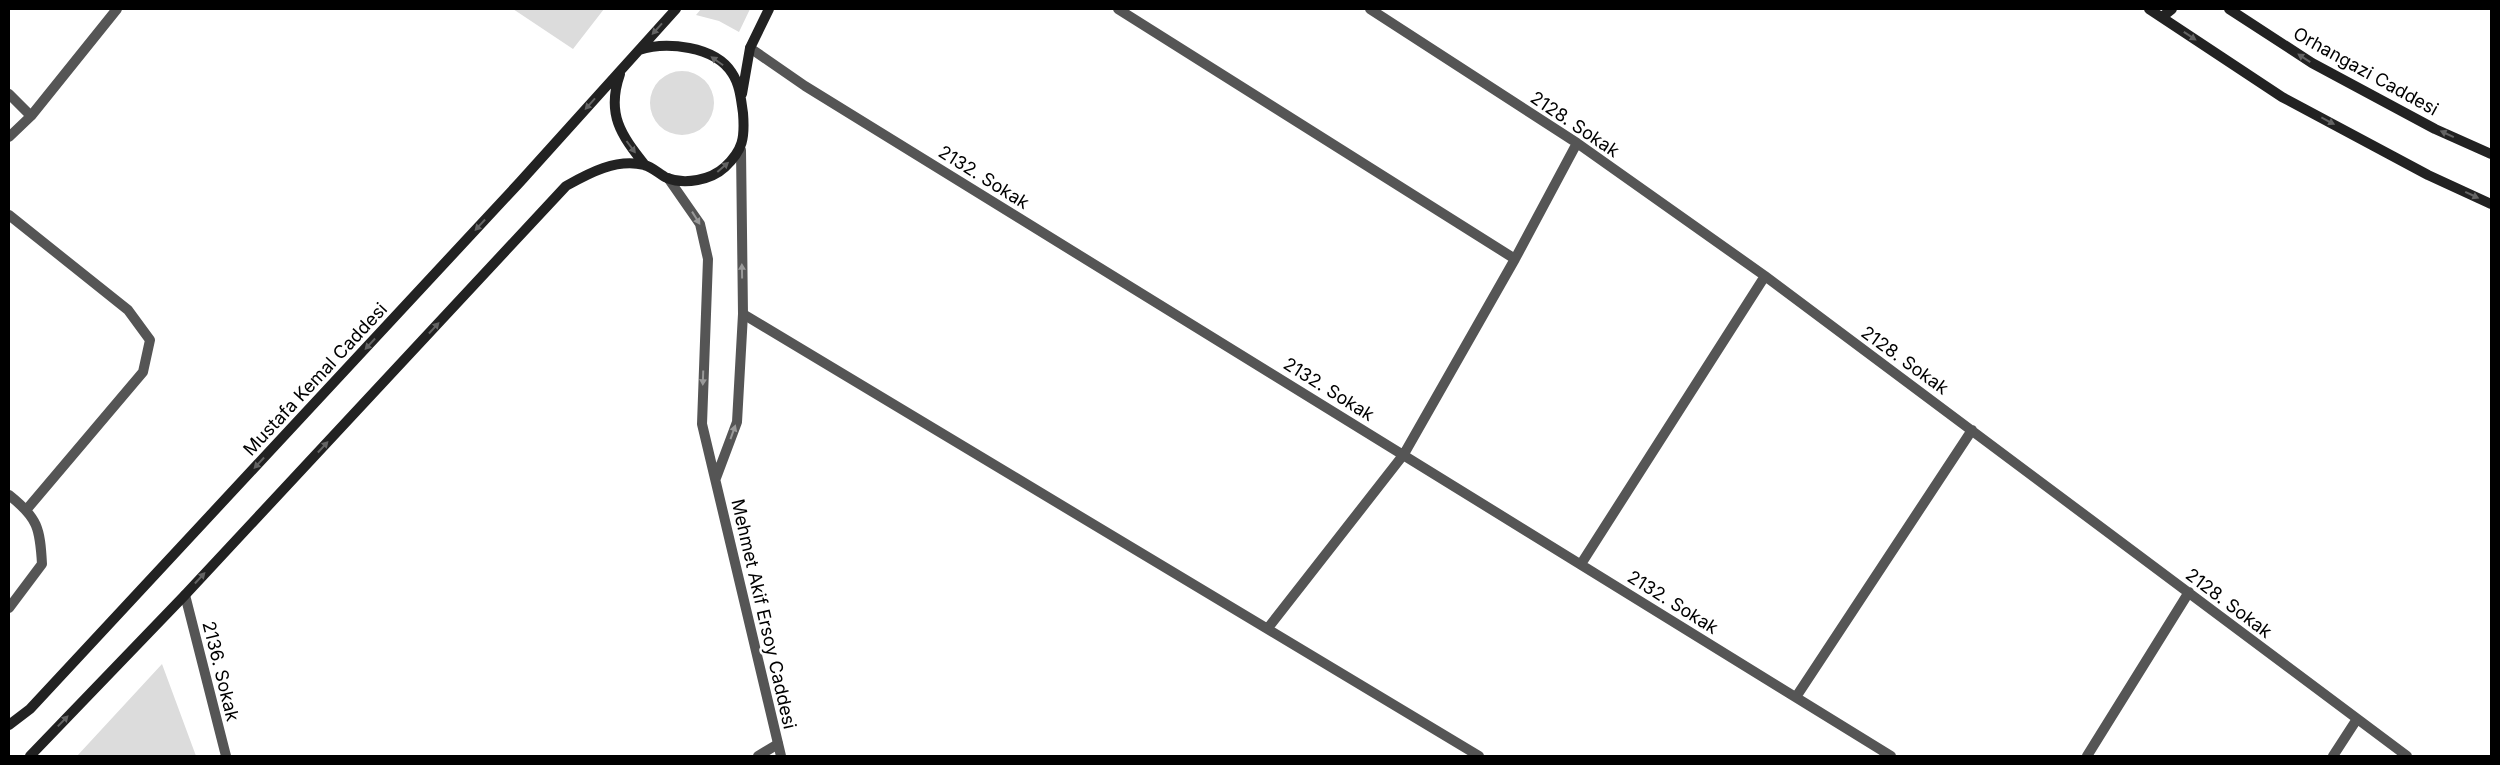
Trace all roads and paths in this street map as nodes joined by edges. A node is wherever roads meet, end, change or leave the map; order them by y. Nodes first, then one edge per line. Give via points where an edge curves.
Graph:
1 (117, 9) edge
2 (676, 9) edge
3 (769, 9) edge
4 (1118, 9) edge
5 (1370, 9) edge
6 (2149, 9) edge
7 (2172, 9) edge
8 (2228, 9) edge
9 (2162, 17) junction
10 (750, 48) junction
11 (639, 50) junction
12 (622, 68) junction
13 (9, 94) edge
14 (742, 100) junction
15 (31, 116) junction
16 (9, 138) edge
17 (1577, 143) junction
18 (741, 150) junction
19 (2491, 154) edge
20 (645, 165) junction
21 (668, 178) junction
22 (2491, 204) edge
23 (9, 215) edge
24 (1516, 259) junction
25 (1765, 276) junction
26 (743, 314) junction
27 (1972, 430) junction
28 (1404, 454) junction
29 (716, 478) junction
30 (9, 495) edge
31 (27, 509) junction
32 (1581, 564) junction
33 (2189, 592) junction
34 (184, 595) junction
35 (9, 608) edge
36 (1268, 628) junction
37 (1796, 698) junction
38 (2357, 719) junction
39 (9, 725) edge
40 (778, 744) junction
41 (30, 756) edge
42 (226, 756) edge
43 (758, 756) edge
44 (781, 756) edge
45 (1479, 756) edge
46 (1891, 756) edge
47 (2087, 756) edge
48 (2333, 756) edge
49 (2406, 756) edge

1 - 15 street
2 -> 11 main road
3 - 10 main road
4 - 24 street
5 - 17 street, 2128. Sokak
6 - 9 main road
7 - 9 main road
19 -> 8 main road, Orhangazi Caddesi via 2312,63
9 -> 22 main road via 2282,97 2428,175
10 - 14 main road
10 - 28 street, 2132. Sokak via 805,86
11 - 12 main road, Mustafa Kemal Caddesi
14 -> 11 main road via 732,72 707,54 694,48 674,46 654,45
12 -> 20 main road via 615,88 617,124
12 -> 39 main road, Mustafa Kemal Caddesi via 30,709
13 - 15 street
14 - 18 main road via 744,126
15 - 16 street
17 - 24 street
17 - 25 street, 2128. Sokak
21 -> 18 main road via 684,182 713,176
26 -> 18 street
20 - 21 main road
34 -> 20 main road via 566,186 591,172 618,164
21 -> 29 street, Mehmet Akif Ersoy Caddesi via 700,224 708,259 702,424
23 - 31 street via 128,310 150,340 143,372
24 - 28 street
25 - 27 street, 2128. Sokak
25 - 32 street
29 -> 26 street via 736,422
26 - 36 street
27 - 33 street, 2128. Sokak
27 - 37 street
28 - 32 street, 2132. Sokak
28 - 36 street
29 - 40 street, Mehmet Akif Ersoy Caddesi
30 - 31 street
31 - 35 street via 40,532 42,564
32 - 37 street, 2132. Sokak
33 - 38 street, 2128. Sokak
33 - 47 street
41 -> 34 main road
34 - 42 street, 2136. Sokak
36 - 45 street
37 - 46 street, 2132. Sokak
38 - 48 street
38 - 49 street, 2128. Sokak
40 - 43 street
40 - 44 street, Mehmet Akif Ersoy Caddesi

